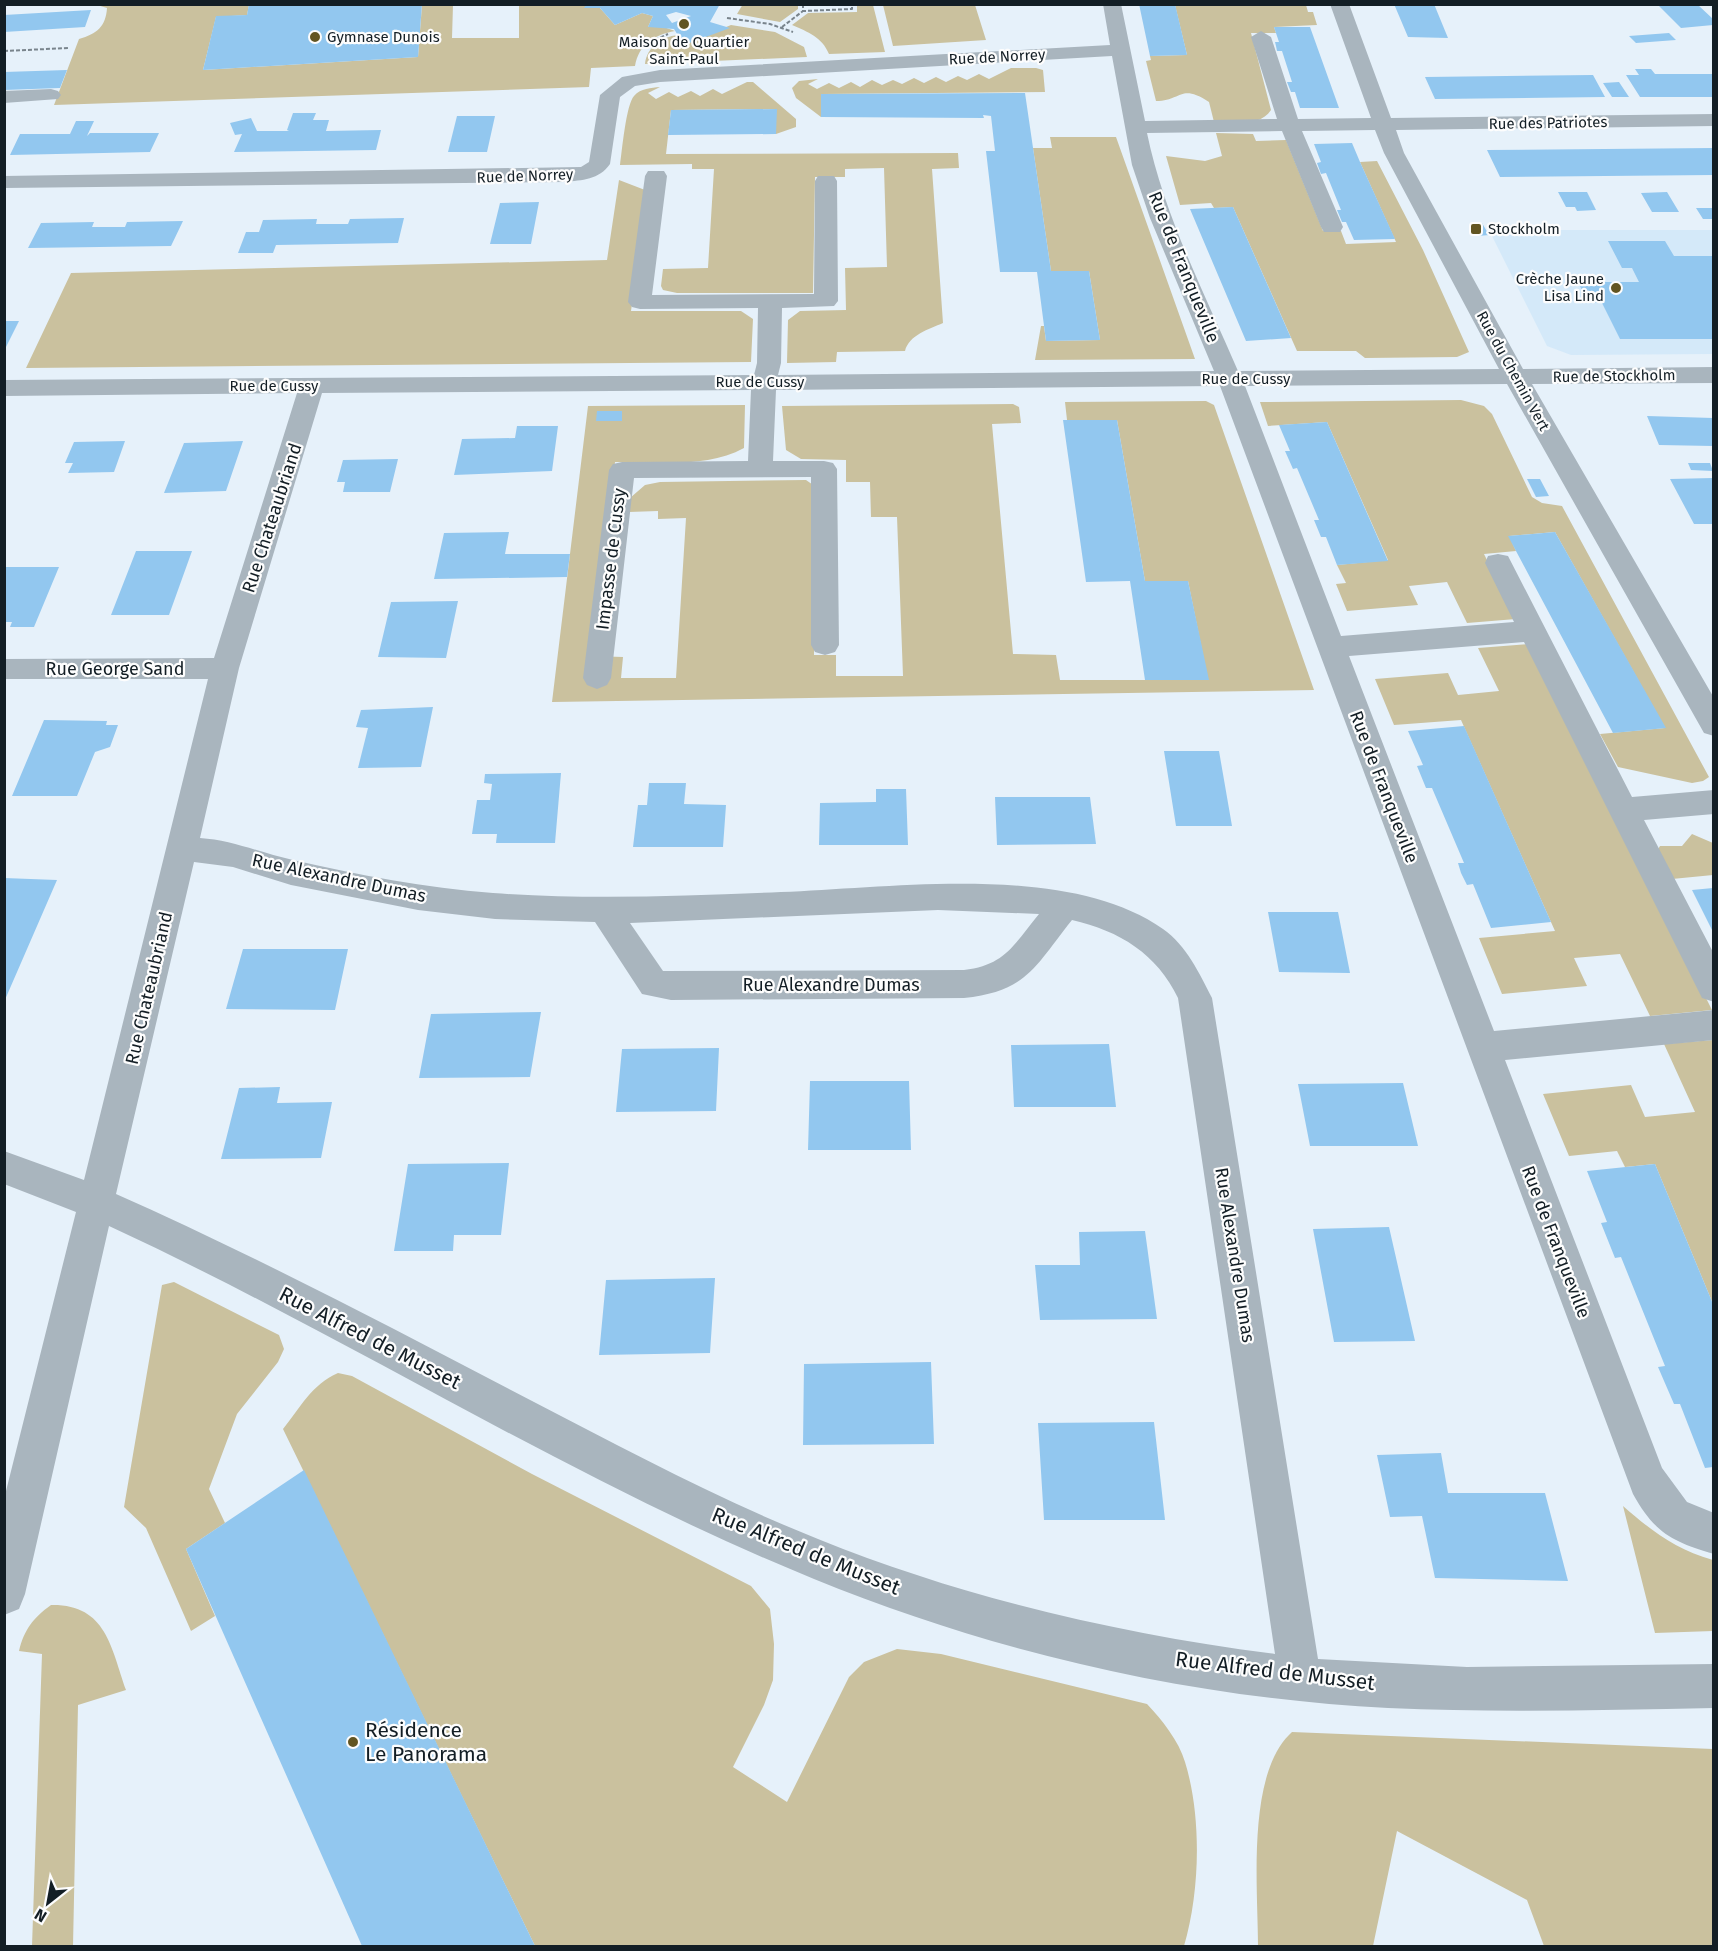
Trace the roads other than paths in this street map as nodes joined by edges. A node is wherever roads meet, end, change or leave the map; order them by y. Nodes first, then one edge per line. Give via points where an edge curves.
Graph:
1 (1112, 4) edge
2 (1339, 4) edge
3 (1261, 37) dead end
4 (1121, 50) junction
5 (51, 95) dead end
6 (4, 97) edge
7 (1713, 120) edge
8 (1382, 125) junction
9 (1136, 127) junction
10 (1290, 127) junction
11 (656, 176) dead end
12 (826, 181) dead end
13 (4, 182) edge
14 (1332, 226) dead end
15 (770, 302) junction
16 (1713, 375) edge
17 (1515, 377) junction
18 (1230, 379) junction
19 (764, 382) junction
20 (312, 386) junction
21 (4, 388) edge
22 (760, 469) junction
23 (1498, 563) dead end
24 (1532, 631) junction
25 (825, 645) dead end
26 (1331, 647) junction
27 (225, 668) junction
28 (4, 669) edge
29 (597, 678) dead end
30 (1713, 725) edge
31 (1713, 802) edge
32 (1624, 810) junction
33 (182, 849) junction
34 (1065, 906) junction
35 (604, 909) junction
36 (1713, 987) edge
37 (1713, 1025) edge
38 (1482, 1047) junction
39 (4, 1167) edge
40 (98, 1204) junction
41 (1713, 1534) edge
42 (4, 1594) edge
43 (1299, 1678) junction
44 (1713, 1686) edge

1 - 4 street, Rue de Franqueville
2 - 8 street, Rue du Chemin Vert
3 - 10 street
4 - 9 street, Rue de Franqueville
4 - 13 street, Rue de Norrey via 660,76 629,81 610,95 599,164 587,173 565,176
5 - 6 street
7 - 8 street, Rue des Patriotes
8 - 10 street, Rue des Patriotes
8 - 17 street, Rue du Chemin Vert
9 - 10 street, Rue des Patriotes
9 - 18 street, Rue de Franqueville via 1143,165 1161,218
10 - 14 street
11 - 15 street via 640,302
12 - 15 street via 825,301
15 - 19 street via 769,363
16 - 17 street, Rue de Stockholm
17 - 18 street, Rue de Cussy
17 - 30 street, Rue du Chemin Vert
18 - 19 street, Rue de Cussy
18 - 26 street, Rue de Franqueville
19 - 20 street, Rue de Cussy
19 - 22 street
20 - 21 street, Rue de Cussy
20 - 27 street, Rue Chateaubriand
22 - 25 street, Impasse de Cussy via 824,469
22 - 29 street, Impasse de Cussy via 622,470
23 - 24 street
24 - 26 street
24 - 32 street
26 - 38 street, Rue de Franqueville
27 - 28 street, Rue George Sand
27 - 33 street, Rue Chateaubriand
31 - 32 street
32 - 36 street
33 - 35 street, Rue Alexandre Dumas via 224,853 389,892 493,906
33 - 40 street, Rue Chateaubriand
34 - 35 street, Rue Alexandre Dumas via 1003,896
34 - 35 street, Rue Alexandre Dumas via 1012,969 992,981 671,986 654,984 645,974
34 - 43 street, Rue Alexandre Dumas via 1108,917 1160,944 1179,964 1195,998
37 - 38 street
38 - 41 street, Rue de Franqueville via 1647,1480 1664,1510 1689,1527
39 - 40 street, Rue Alfred de Musset
40 - 42 street, Rue Chateaubriand
40 - 43 street, Rue Alfred de Musset via 398,1351 728,1521 845,1572 1048,1634 1161,1657
43 - 44 street, Rue Alfred de Musset via 1384,1686 1534,1690

